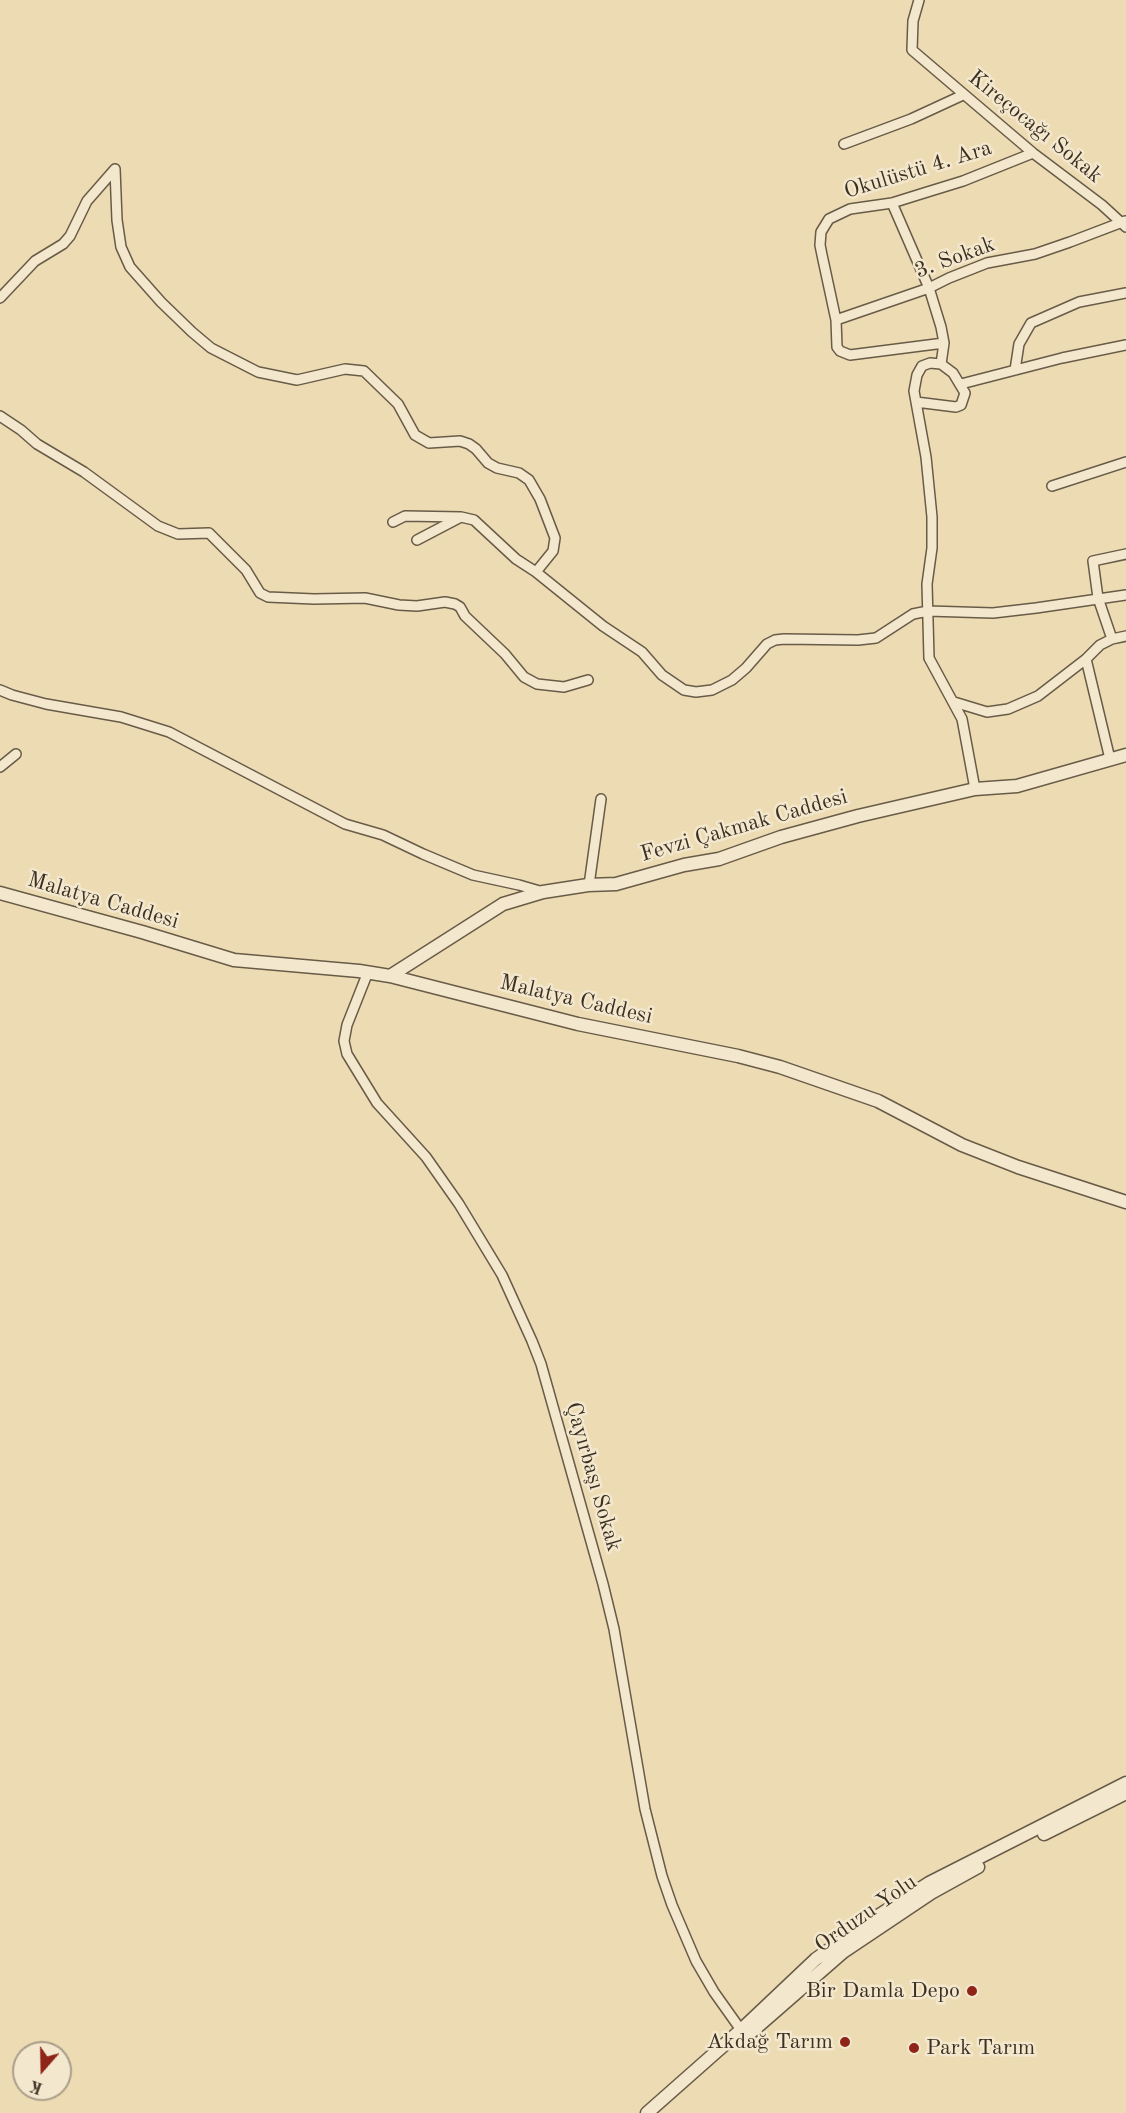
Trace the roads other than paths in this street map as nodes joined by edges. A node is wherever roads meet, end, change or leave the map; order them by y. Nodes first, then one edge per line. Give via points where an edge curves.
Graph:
1 (919, 0) edge
2 (963, 94) junction
3 (844, 144) dead end
4 (1032, 153) junction
5 (892, 203) junction
6 (1125, 221) edge
7 (929, 288) junction
8 (1126, 293) edge
9 (0, 298) edge
10 (836, 320) junction
11 (944, 343) junction
12 (1126, 345) edge
13 (941, 363) junction
14 (1015, 370) junction
15 (961, 384) junction
16 (916, 402) junction
17 (0, 416) edge
18 (1126, 462) edge
19 (1052, 486) dead end
20 (461, 517) junction
21 (393, 522) dead end
22 (417, 540) dead end
23 (1126, 554) edge
24 (536, 572) junction
25 (1126, 595) edge
26 (1098, 598) junction
27 (928, 611) junction
28 (1126, 636) edge
29 (1112, 639) junction
30 (1086, 659) junction
31 (588, 680) dead end
32 (0, 690) edge
33 (954, 702) junction
34 (16, 754) dead end
35 (1126, 755) edge
36 (1110, 759) junction
37 (0, 766) edge
38 (975, 789) junction
39 (601, 799) dead end
40 (589, 885) junction
41 (543, 892) junction
42 (0, 893) edge
43 (368, 972) junction
44 (390, 976) junction
45 (1126, 1202) edge
46 (1126, 1783) edge
47 (1126, 1793) edge
48 (741, 2030) junction
49 (647, 2113) edge
50 (660, 2113) edge

1 - 2 street, Kireçocağı Sokak via 912,50
2 - 3 street
2 - 4 street, Kireçocağı Sokak
4 - 5 street, Okulüstü 4. Ara via 963,181
4 - 6 street, Kireçocağı Sokak
5 - 7 street
5 - 10 street, Okulüstü 4. Ara via 850,209 829,219 821,232 820,245
6 - 7 street, 3. Sokak via 1035,254 987,263
7 - 10 street, 3. Sokak
7 - 11 street
8 - 14 street via 1079,302 1031,323 1019,345
9 - 24 street via 35,261 63,244 87,201 115,169 121,247 130,267 192,332 211,348 258,372 297,380 345,369 364,371 398,404 415,435 429,443 469,444 488,463 519,473 540,499 555,538 553,551
10 - 11 street via 837,347 850,355
11 - 13 street
12 - 14 street
13 - 15 street
13 - 16 street via 922,366 915,386
14 - 15 street
15 - 16 street via 964,400 956,407
16 - 27 street via 932,517
17 - 31 street via 158,526 178,534 209,533 246,570 260,593 268,597 364,598 417,606 455,604 524,677 537,684 564,687
18 - 19 street
20 - 21 street via 405,516
20 - 22 street
20 - 24 street via 474,520
23 - 26 street via 1093,561
24 - 27 street via 642,652 673,683 696,692 712,690 732,680 775,640 876,638 913,614
25 - 26 street
26 - 27 street via 993,613
26 - 29 street
27 - 33 street via 929,658
28 - 29 street
29 - 30 street
30 - 33 street via 1038,696 1008,709 987,711
30 - 36 street
32 - 41 street via 169,732 345,824 383,835 473,875
33 - 38 street via 962,720
34 - 37 street
35 - 36 street, Fevzi Çakmak Caddesi
36 - 38 street, Fevzi Çakmak Caddesi via 1017,786
38 - 40 street, Fevzi Çakmak Caddesi via 820,826 719,859 616,884
39 - 40 street
40 - 41 street, Fevzi Çakmak Caddesi
41 - 44 street, Fevzi Çakmak Caddesi via 503,904
42 - 43 street, Malatya Caddesi via 234,960
43 - 44 street, Malatya Caddesi
43 - 48 street, Çayırbaşı Sokak via 345,1034 347,1054 377,1103 426,1157 459,1204 502,1275 529,1334 603,1584 645,1809 662,1876 696,1961
44 - 45 street, Malatya Caddesi via 578,1024 780,1067 878,1101 962,1145 1018,1167
46 - 48 street via 929,1883 816,1959
47 - 50 street, Orduzu Yolu via 931,1893 861,1939
48 - 49 street

